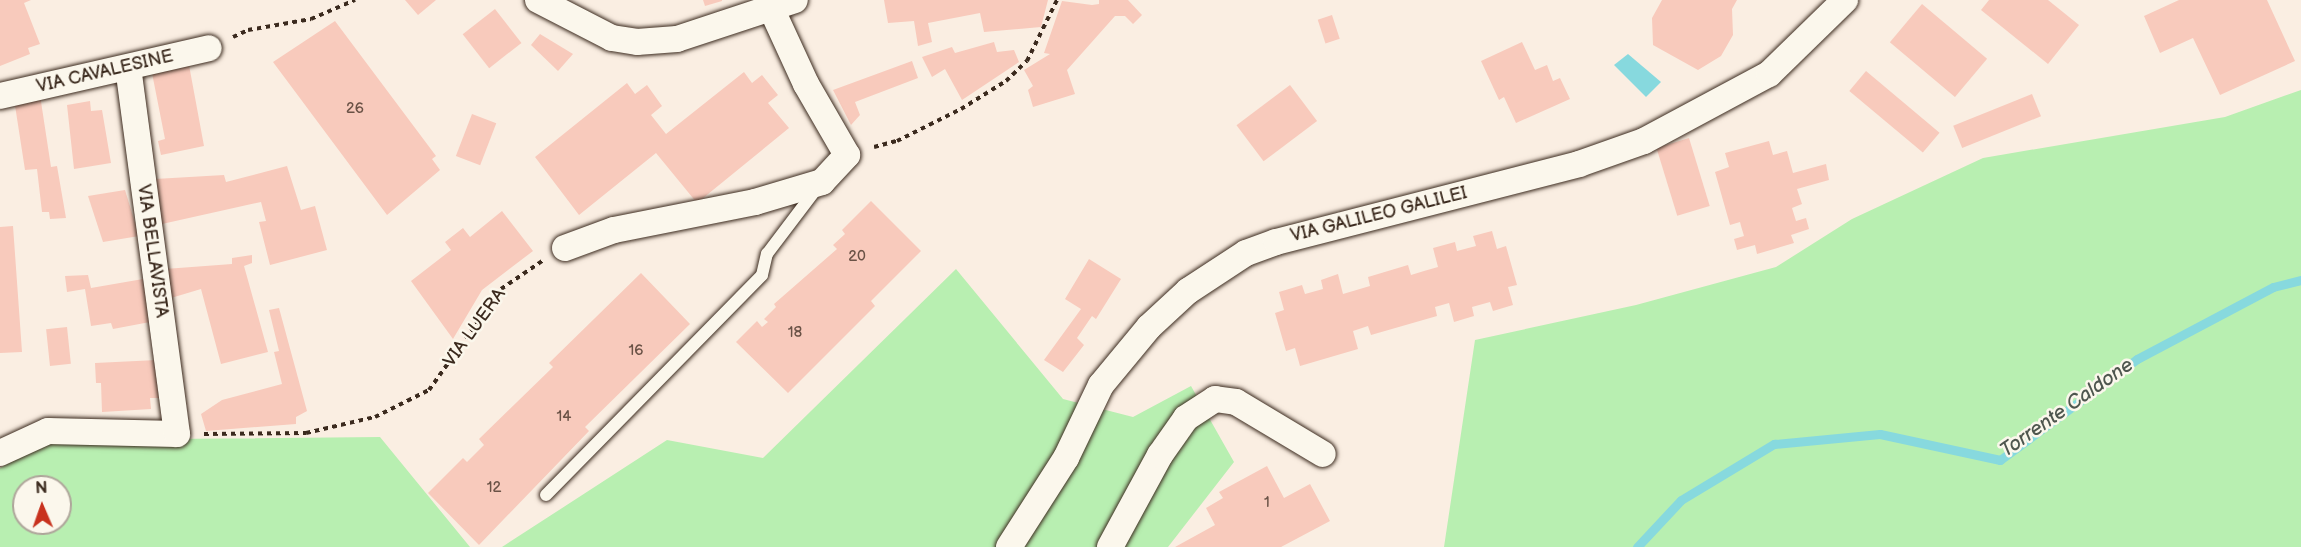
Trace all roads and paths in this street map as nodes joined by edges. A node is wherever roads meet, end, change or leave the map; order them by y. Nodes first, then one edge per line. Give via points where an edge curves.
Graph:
1 (355, 0) edge
2 (538, 0) edge
3 (795, 0) edge
4 (1057, 0) edge
5 (1845, 0) edge
6 (771, 8) junction
7 (209, 48) joint
8 (128, 68) junction
9 (0, 96) edge
10 (847, 155) junction
11 (822, 182) junction
12 (565, 248) joint
13 (177, 434) junction
14 (0, 453) edge
15 (1323, 454) dead end
16 (546, 495) dead end
17 (1009, 547) edge
18 (1110, 547) edge

1 - 7 path via 311,19 248,30
2 - 6 street via 612,38 637,42 677,39
3 - 6 street
4 - 10 path via 1027,61 1006,81 897,141
5 - 17 street, VIA GALILEO GALILEI via 1769,74 1644,141 1579,164 1246,253 1188,291 1149,327 1107,377 1066,458
6 - 10 street via 806,84
7 - 8 street, VIA CAVALESINE
8 - 9 street, VIA CAVALESINE
8 - 13 street, VIA BELLAVISTA
10 - 11 street
11 - 12 street via 755,202 614,230
11 - 16 lane via 767,254 762,275
12 - 13 path, VIA LUERA via 501,289 429,390 375,417 306,433
13 - 14 street via 48,430
15 - 18 street via 1236,402 1215,399 1186,418 1160,454

